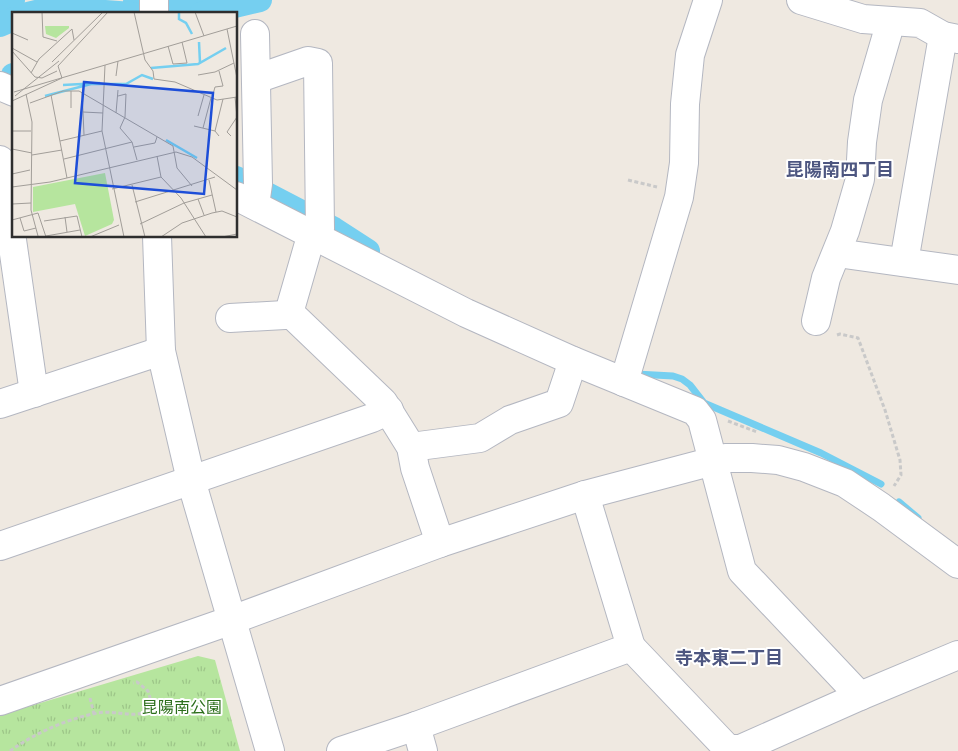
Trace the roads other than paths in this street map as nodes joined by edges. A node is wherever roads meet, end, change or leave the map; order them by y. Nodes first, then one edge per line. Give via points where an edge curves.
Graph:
1 (708, 0) edge
2 (800, 0) edge
3 (891, 21) junction
4 (953, 33) edge
5 (255, 34) dead end
6 (256, 79) junction
7 (0, 86) edge
8 (12, 91) edge
9 (0, 160) edge
10 (251, 195) edge
11 (11, 219) edge
12 (319, 227) junction
13 (158, 238) edge
14 (836, 253) junction
15 (904, 262) junction
16 (958, 270) edge
17 (10, 299) edge
18 (290, 313) junction
19 (230, 318) dead end
20 (816, 320) road end
21 (161, 351) junction
22 (573, 361) junction
23 (624, 382) junction
24 (34, 393) junction
25 (0, 404) edge
26 (389, 410) junction
27 (411, 447) junction
28 (712, 461) junction
29 (190, 480) junction
30 (585, 496) junction
31 (440, 543) junction
32 (0, 546) edge
33 (958, 564) edge
34 (232, 620) junction
35 (631, 647) junction
36 (958, 655) edge
37 (860, 696) junction
38 (0, 701) edge
39 (419, 738) edge
40 (740, 750) edge
41 (270, 751) edge
42 (341, 751) edge

1 - 23 street via 690,55 679,197
2 - 3 street via 863,19
3 - 4 street via 920,23
3 - 14 street via 868,100 860,179
4 - 15 street
5 - 6 street
6 - 10 street
6 - 12 street via 308,61 318,63
7 - 8 street
9 - 11 street
10 - 12 street
11 - 17 street
12 - 18 street via 308,246
12 - 22 street via 466,313
13 - 21 street
14 - 15 street
14 - 20 street
15 - 16 street
17 - 24 street
18 - 19 street
18 - 26 street
21 - 24 street
21 - 29 street
22 - 23 street
22 - 27 street via 558,403 510,420 480,438
23 - 28 street via 695,411 702,420
24 - 25 street
26 - 27 street
26 - 29 street
27 - 31 street
28 - 30 street
28 - 33 street via 752,458 792,463 823,474 881,507
28 - 37 street via 742,571
29 - 32 street
29 - 34 street
30 - 31 street
30 - 35 street
31 - 34 street
34 - 38 street
34 - 41 street
35 - 39 street
35 - 40 street via 728,749
36 - 37 street
37 - 40 street
39 - 42 street

